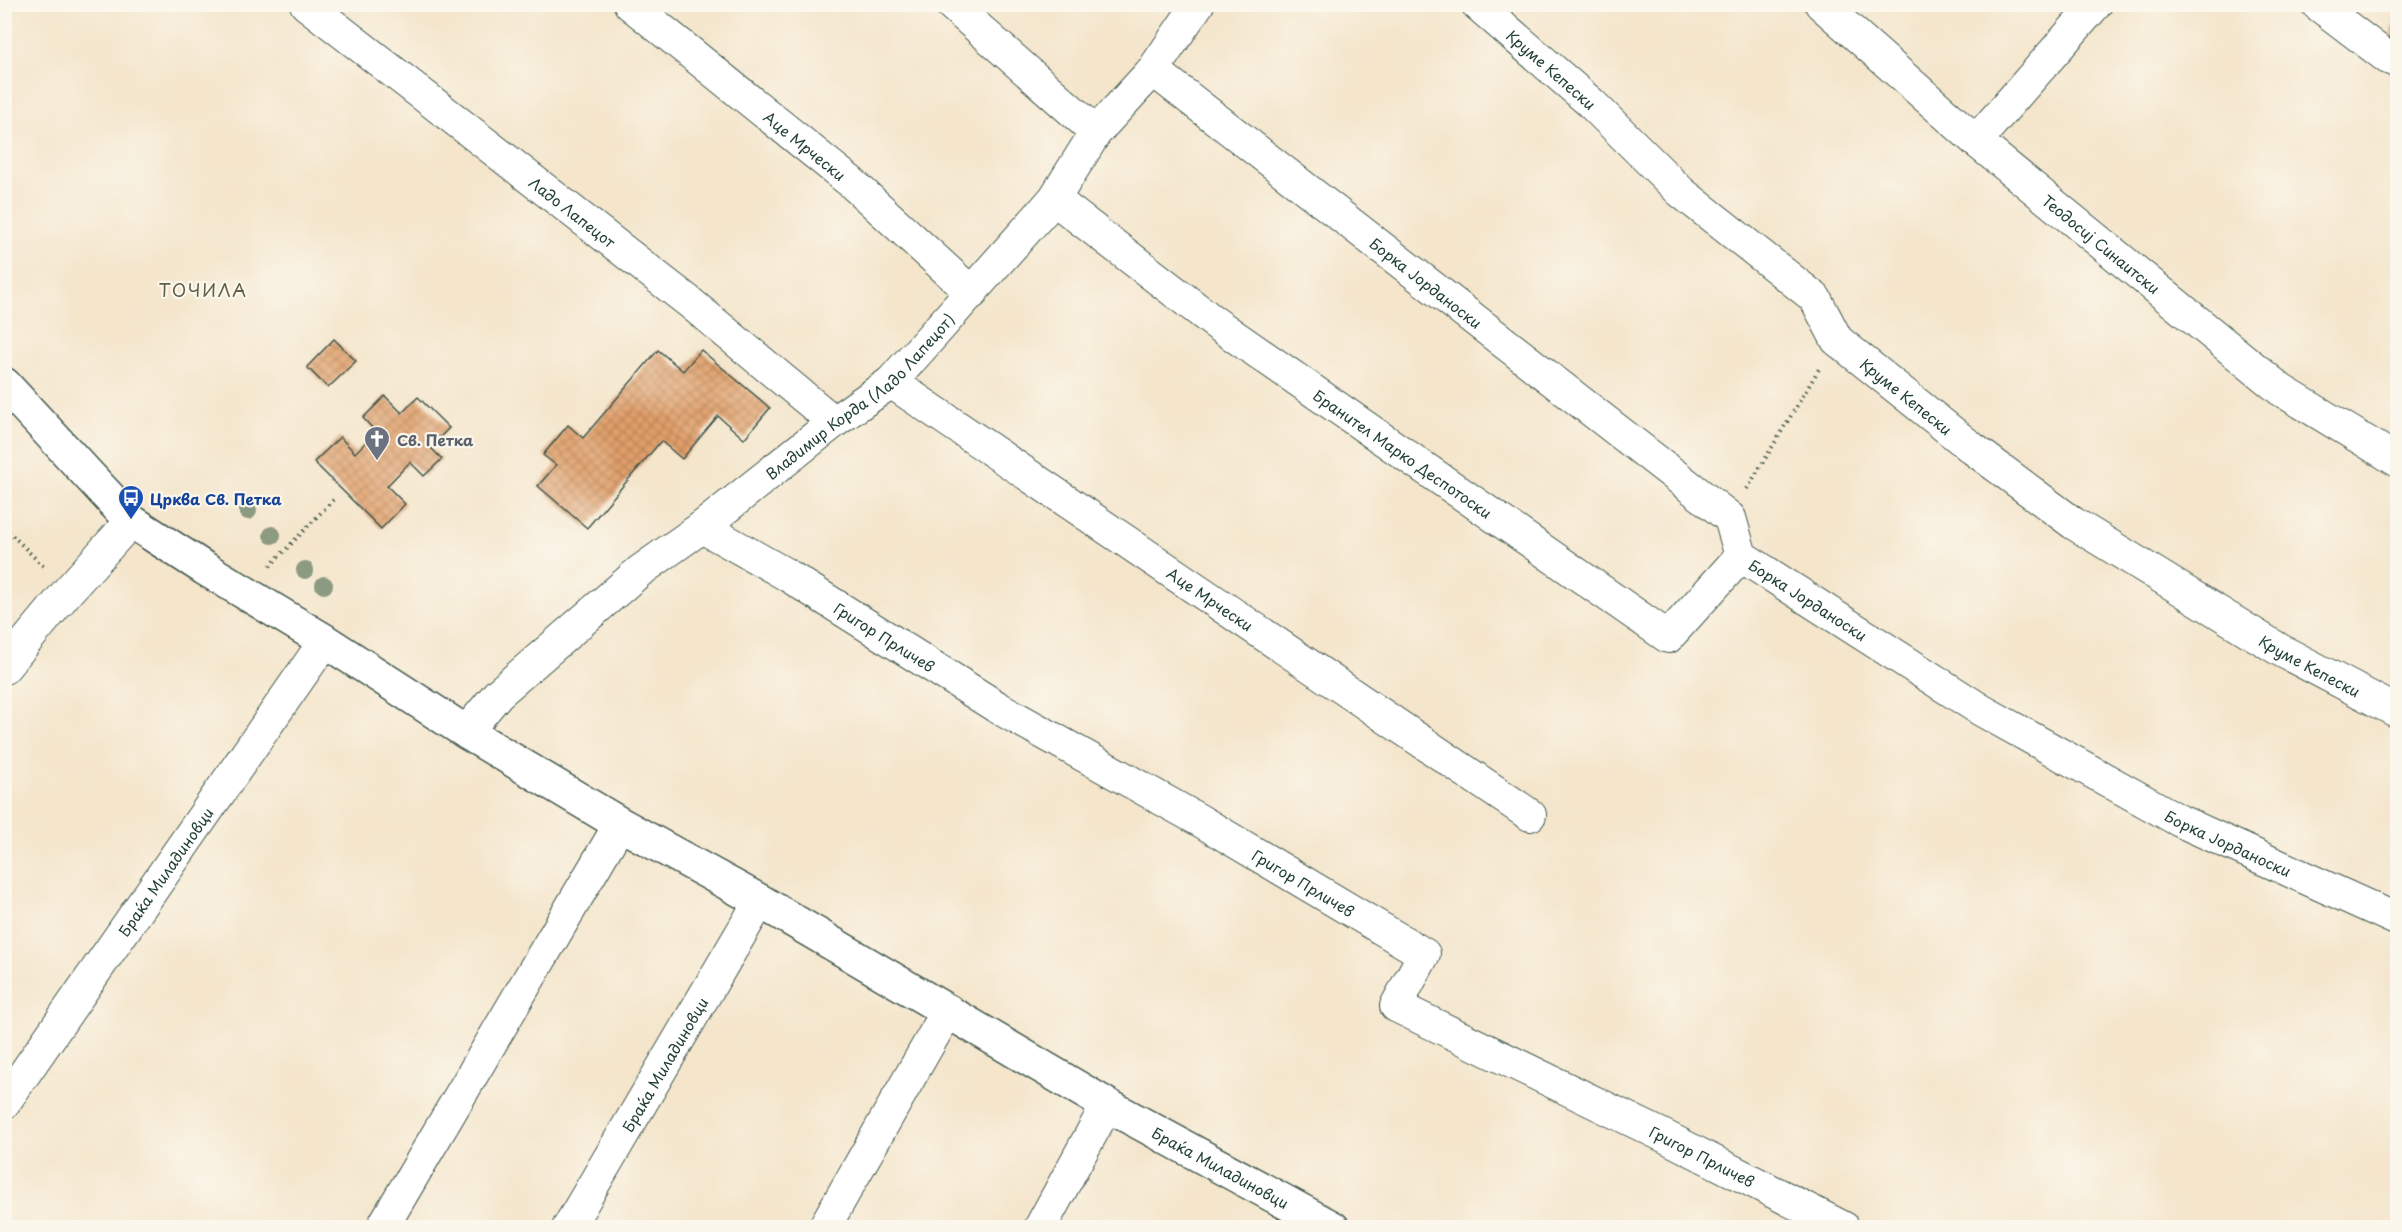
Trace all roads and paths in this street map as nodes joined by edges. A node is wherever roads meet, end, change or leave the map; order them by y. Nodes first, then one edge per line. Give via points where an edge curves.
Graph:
1 (306, 4) edge
2 (630, 4) edge
3 (951, 4) edge
4 (1198, 4) edge
5 (1477, 4) edge
6 (1821, 4) edge
7 (2096, 4) edge
8 (2317, 4) edge
9 (2397, 62) edge
10 (1153, 70) junction
11 (1096, 132) junction
12 (1976, 141) junction
13 (1054, 199) junction
14 (972, 293) junction
15 (1837, 340) junction
16 (891, 382) junction
17 (4, 384) edge
18 (834, 422) junction
19 (2397, 461) edge
20 (334, 499) dead end
21 (1730, 518) junction
22 (131, 521) junction
23 (4, 527) edge
24 (702, 527) junction
25 (1741, 556) junction
26 (68, 591) junction
27 (245, 593) junction
28 (325, 640) junction
29 (4, 668) edge
30 (2397, 712) edge
31 (466, 732) junction
32 (1530, 815) dead end
33 (620, 824) junction
34 (760, 901) junction
35 (2397, 920) edge
36 (948, 1010) junction
37 (4, 1103) edge
38 (1107, 1105) junction
39 (382, 1227) edge
40 (568, 1227) edge
41 (824, 1227) edge
42 (1040, 1227) edge
43 (1333, 1227) edge
44 (1844, 1227) edge

1 - 18 street, Ладо Лапецот via 688,301
2 - 14 street, Аце Мрчески via 852,183
3 - 11 street
4 - 10 street, Владимир Корда (Ладо Лапецот)
5 - 15 street, Круме Кепески via 1591,103 1681,192 1815,298
6 - 12 street, Теодосиј Синаитски
7 - 12 street
8 - 9 street
10 - 11 street, Владимир Корда (Ладо Лапецот)
10 - 21 street, Борка Јорданоски
11 - 13 street, Владимир Корда (Ладо Лапецот)
12 - 19 street, Теодосиј Синаитски via 2281,390
13 - 14 street, Владимир Корда (Ладо Лапецот)
13 - 25 street, Бранител Марко Деспотоски via 1214,322 1668,637
14 - 16 street, Владимир Корда (Ладо Лапецот)
15 - 21 path
15 - 30 street, Круме Кепески via 2073,523 2280,650
16 - 18 street, Владимир Корда (Ладо Лапецот)
16 - 32 street, Аце Мрчески
17 - 22 street, Браќа Миладиновци
18 - 24 street, Владимир Корда (Ладо Лапецот)
20 - 27 path
21 - 25 street, Борка Јорданоски
22 - 26 street
22 - 27 street, Браќа Миладиновци
23 - 26 path
24 - 31 street, Владимир Корда (Ладо Лапецот) via 572,629 498,694
24 - 44 street, Григор Прличев via 787,575 997,707 1199,820 1424,954 1396,1006
25 - 35 street, Борка Јорданоски via 1981,710 2159,810
26 - 29 street
27 - 28 street, Браќа Миладиновци
28 - 31 street, Браќа Миладиновци
28 - 37 street, Браќа Миладиновци
31 - 33 street, Браќа Миладиновци
33 - 34 street, Браќа Миладиновци
33 - 39 street
34 - 36 street, Браќа Миладиновци
34 - 40 street, Браќа Миладиновци
36 - 38 street, Браќа Миладиновци
36 - 41 street
38 - 42 street
38 - 43 street, Браќа Миладиновци

